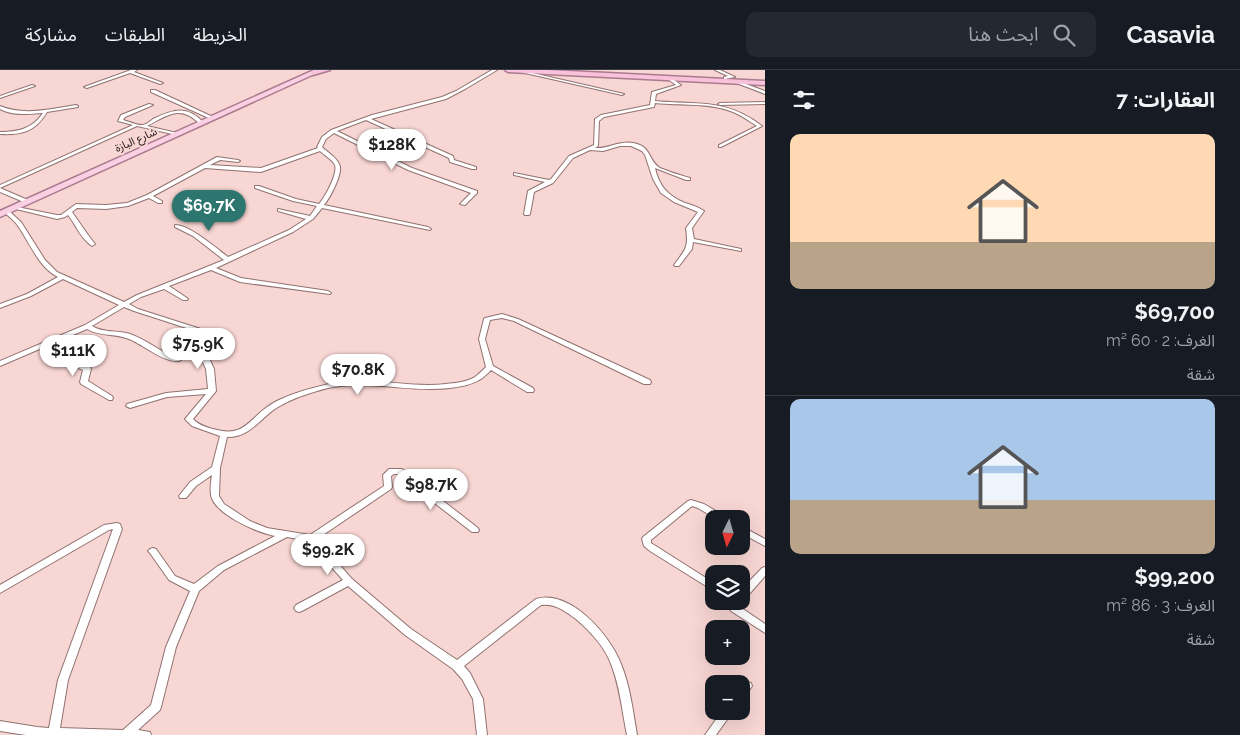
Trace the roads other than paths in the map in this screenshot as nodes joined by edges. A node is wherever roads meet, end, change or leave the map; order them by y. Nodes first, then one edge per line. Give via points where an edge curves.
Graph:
1 (136, 70) edge
2 (327, 70) edge
3 (495, 70) edge
4 (508, 70) edge
5 (514, 70) edge
6 (556, 70) edge
7 (718, 70) edge
8 (311, 71) edge
9 (130, 72) junction
10 (669, 78) junction
11 (726, 78) junction
12 (694, 79) junction
13 (735, 81) junction
14 (765, 82) edge
15 (161, 83) dead end
16 (33, 86) dead end
17 (679, 86) junction
18 (86, 87) dead end
19 (153, 91) dead end
20 (654, 93) junction
21 (765, 93) edge
22 (622, 94) dead end
23 (0, 97) edge
24 (653, 102) junction
25 (680, 102) junction
26 (765, 103) edge
27 (709, 104) junction
28 (150, 105) dead end
29 (76, 106) dead end
30 (0, 107) edge
31 (46, 111) junction
32 (213, 118) junction
33 (368, 119) junction
34 (202, 123) junction
35 (145, 125) junction
36 (135, 126) junction
37 (333, 131) junction
38 (0, 133) edge
39 (175, 134) junction
40 (721, 146) dead end
41 (320, 149) junction
42 (590, 149) junction
43 (238, 161) dead end
44 (651, 163) junction
45 (203, 166) junction
46 (474, 168) dead end
47 (516, 174) dead end
48 (688, 179) dead end
49 (551, 182) junction
50 (256, 187) dead end
51 (0, 188) edge
52 (148, 196) junction
53 (28, 202) junction
54 (160, 202) dead end
55 (463, 204) dead end
56 (321, 206) junction
57 (14, 207) junction
58 (280, 210) dead end
59 (3, 212) edge
60 (69, 212) junction
61 (527, 214) dead end
62 (311, 218) junction
63 (177, 226) dead end
64 (428, 229) dead end
65 (691, 240) junction
66 (92, 244) dead end
67 (739, 250) dead end
68 (228, 260) junction
69 (677, 264) dead end
70 (212, 268) junction
71 (62, 277) junction
72 (164, 286) junction
73 (328, 293) dead end
74 (185, 299) dead end
75 (123, 304) junction
76 (0, 306) edge
77 (87, 326) junction
78 (42, 345) junction
79 (177, 360) dead end
80 (0, 364) edge
81 (490, 367) junction
82 (648, 382) dead end
83 (530, 390) dead end
84 (212, 391) junction
85 (109, 398) dead end
86 (130, 406) dead end
87 (224, 434) junction
88 (216, 468) junction
89 (183, 496) dead end
90 (708, 510) edge
91 (475, 530) dead end
92 (750, 534) edge
93 (284, 535) junction
94 (310, 538) junction
95 (765, 543) edge
96 (153, 551) dead end
97 (765, 570) edge
98 (349, 581) junction
99 (705, 582) edge
100 (750, 587) edge
101 (0, 589) edge
102 (195, 590) junction
103 (299, 608) dead end
104 (742, 610) edge
105 (765, 629) edge
106 (457, 666) junction
107 (721, 720) edge
108 (0, 726) edge
109 (53, 734) edge
110 (125, 735) edge
111 (146, 735) edge
112 (482, 735) edge
113 (632, 735) edge
114 (710, 735) edge

1 - 9 street
2 - 8 highway
3 - 33 street via 445,97
4 - 5 highway
5 - 10 highway
5 - 22 street
6 - 11 highway
7 - 11 street via 733,77
8 - 32 main road, شارع البازة
9 - 15 street
9 - 18 street
10 - 12 highway
10 - 17 street
11 - 14 highway
12 - 13 highway
12 - 17 street
13 - 14 highway
13 - 21 street
16 - 23 street
17 - 20 street
19 - 32 street
20 - 24 street
20 - 25 street
24 - 25 street
24 - 42 street via 649,107 599,119 596,146
25 - 27 street
26 - 27 street
27 - 40 street via 736,112 760,126
28 - 36 street via 120,119
29 - 31 street
30 - 31 street
31 - 38 street via 34,128
32 - 34 main road, شارع البازة
33 - 37 street
33 - 46 street via 451,157 452,161
34 - 35 street via 195,114 180,111
34 - 39 main road, شارع البازة
35 - 36 street
35 - 39 street
36 - 51 street
37 - 41 street via 320,142
37 - 55 street via 410,168 475,192
39 - 53 main road, شارع البازة
41 - 45 street via 261,170
41 - 56 street via 338,168
42 - 44 street via 602,151 621,143 632,144 646,151
42 - 49 street via 571,157
43 - 45 street via 219,158
44 - 48 street
44 - 65 street via 652,174 668,197 701,211 689,228
45 - 52 street
47 - 49 street
49 - 61 street via 531,192
50 - 56 street
51 - 53 street
52 - 54 street
52 - 60 street via 116,206 76,206
53 - 57 main road, شارع البازة
56 - 62 street
56 - 64 street
57 - 59 main road, شارع البازة
57 - 60 street via 52,217
58 - 62 street
59 - 71 street via 19,223 43,262
60 - 66 street via 84,238
62 - 68 street via 273,241
63 - 68 street via 196,235
65 - 67 street
65 - 69 street via 689,249
68 - 70 street
70 - 72 street
70 - 73 street via 240,280
71 - 75 street
71 - 76 street
72 - 74 street
72 - 75 street
75 - 77 street
75 - 84 street via 204,331 205,358 210,369
77 - 78 street
77 - 79 street via 102,334 129,336 163,356
78 - 80 street
78 - 85 street via 60,359 87,369 84,382
81 - 82 street via 482,339 485,324 487,319 502,316
81 - 83 street
81 - 87 street via 477,379 446,388 329,386 278,404 243,432
84 - 86 street via 166,395
84 - 87 street via 189,419 193,424
87 - 88 street
88 - 89 street via 193,484
88 - 93 street via 215,496 220,506 247,523
90 - 99 street via 691,503 646,539 653,549
91 - 94 street via 395,470 387,474 388,487
92 - 95 street
93 - 94 street
93 - 102 street via 221,568
94 - 98 street
96 - 102 street via 172,578
97 - 100 street
98 - 103 street
98 - 106 street via 408,632
101 - 109 street via 107,527 117,526 63,680
102 - 110 street via 171,647 156,707
104 - 105 street
106 - 112 street via 478,699
106 - 113 street via 539,602 544,599 556,601 586,624 615,661
107 - 114 street
108 - 109 street
109 - 110 street
110 - 111 street

